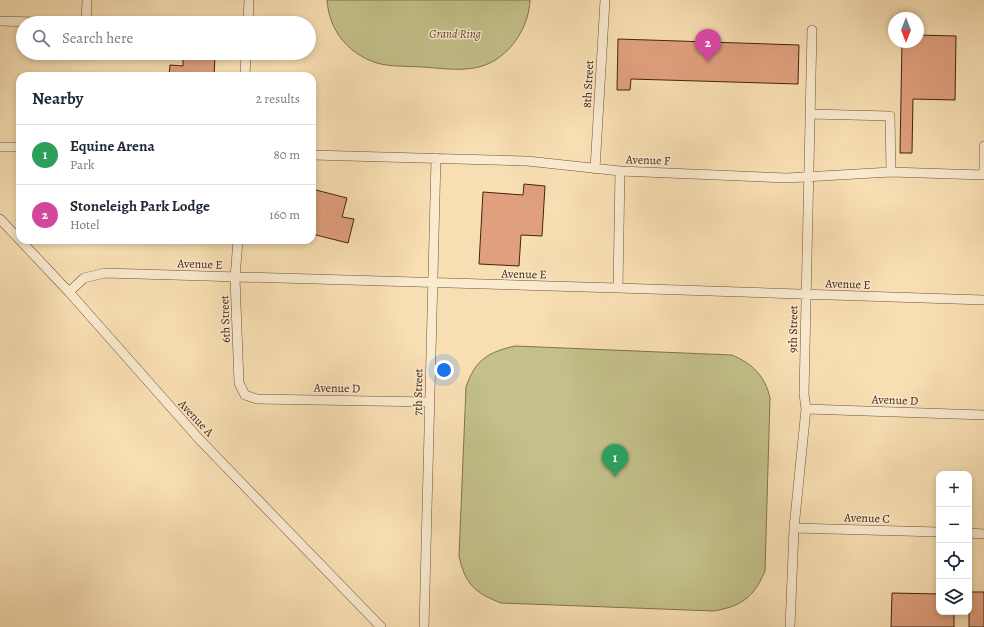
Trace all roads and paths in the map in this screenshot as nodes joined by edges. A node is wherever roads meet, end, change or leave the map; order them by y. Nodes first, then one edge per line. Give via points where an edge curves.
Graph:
1 (86, 0) edge
2 (249, 0) edge
3 (605, 0) edge
4 (86, 16) edge
5 (248, 16) edge
6 (0, 21) edge
7 (16, 21) edge
8 (812, 30) dead end
9 (246, 60) edge
10 (246, 72) edge
11 (810, 114) junction
12 (984, 146) edge
13 (0, 147) edge
14 (16, 147) edge
15 (316, 155) edge
16 (436, 158) junction
17 (595, 168) junction
18 (620, 171) junction
19 (891, 172) junction
20 (984, 175) edge
21 (809, 177) junction
22 (0, 219) edge
23 (16, 236) edge
24 (23, 244) edge
25 (238, 244) edge
26 (236, 278) junction
27 (432, 284) junction
28 (618, 288) junction
29 (68, 292) junction
30 (805, 294) junction
31 (984, 300) edge
32 (245, 395) joint
33 (430, 402) junction
34 (806, 410) junction
35 (984, 415) edge
36 (794, 528) junction
37 (936, 532) edge
38 (972, 533) edge
39 (984, 534) edge
40 (381, 627) edge
41 (424, 627) edge
42 (790, 627) edge

1 - 4 lane
2 - 5 lane
3 - 17 lane, 8th Street
6 - 7 lane
8 - 11 lane, 9th Street
9 - 10 lane
11 - 19 lane via 890,116
11 - 21 lane, 9th Street
12 - 20 lane
13 - 14 lane
15 - 16 lane, Avenue F
16 - 17 lane, Avenue F via 527,161
16 - 27 lane, 7th Street
17 - 18 lane, Avenue F
18 - 21 lane, Avenue F
18 - 28 lane
19 - 20 lane, Avenue F
19 - 21 lane, Avenue F
21 - 30 lane, 9th Street
22 - 23 lane, Avenue A
24 - 29 lane, Avenue A
25 - 26 lane, 6th Street
26 - 27 lane, Avenue E
26 - 29 lane, Avenue E via 105,273 84,278
26 - 32 lane, 6th Street via 239,383
27 - 28 lane, Avenue E
27 - 33 lane, 7th Street
28 - 30 lane, Avenue E
29 - 40 lane, Avenue A via 199,439
30 - 31 lane, Avenue E
30 - 34 lane, 9th Street
32 - 33 lane, Avenue D via 257,399
33 - 41 lane, 7th Street
34 - 35 lane, Avenue D
34 - 36 lane, 9th Street
36 - 37 lane, Avenue C
36 - 42 lane, 9th Street
38 - 39 lane

